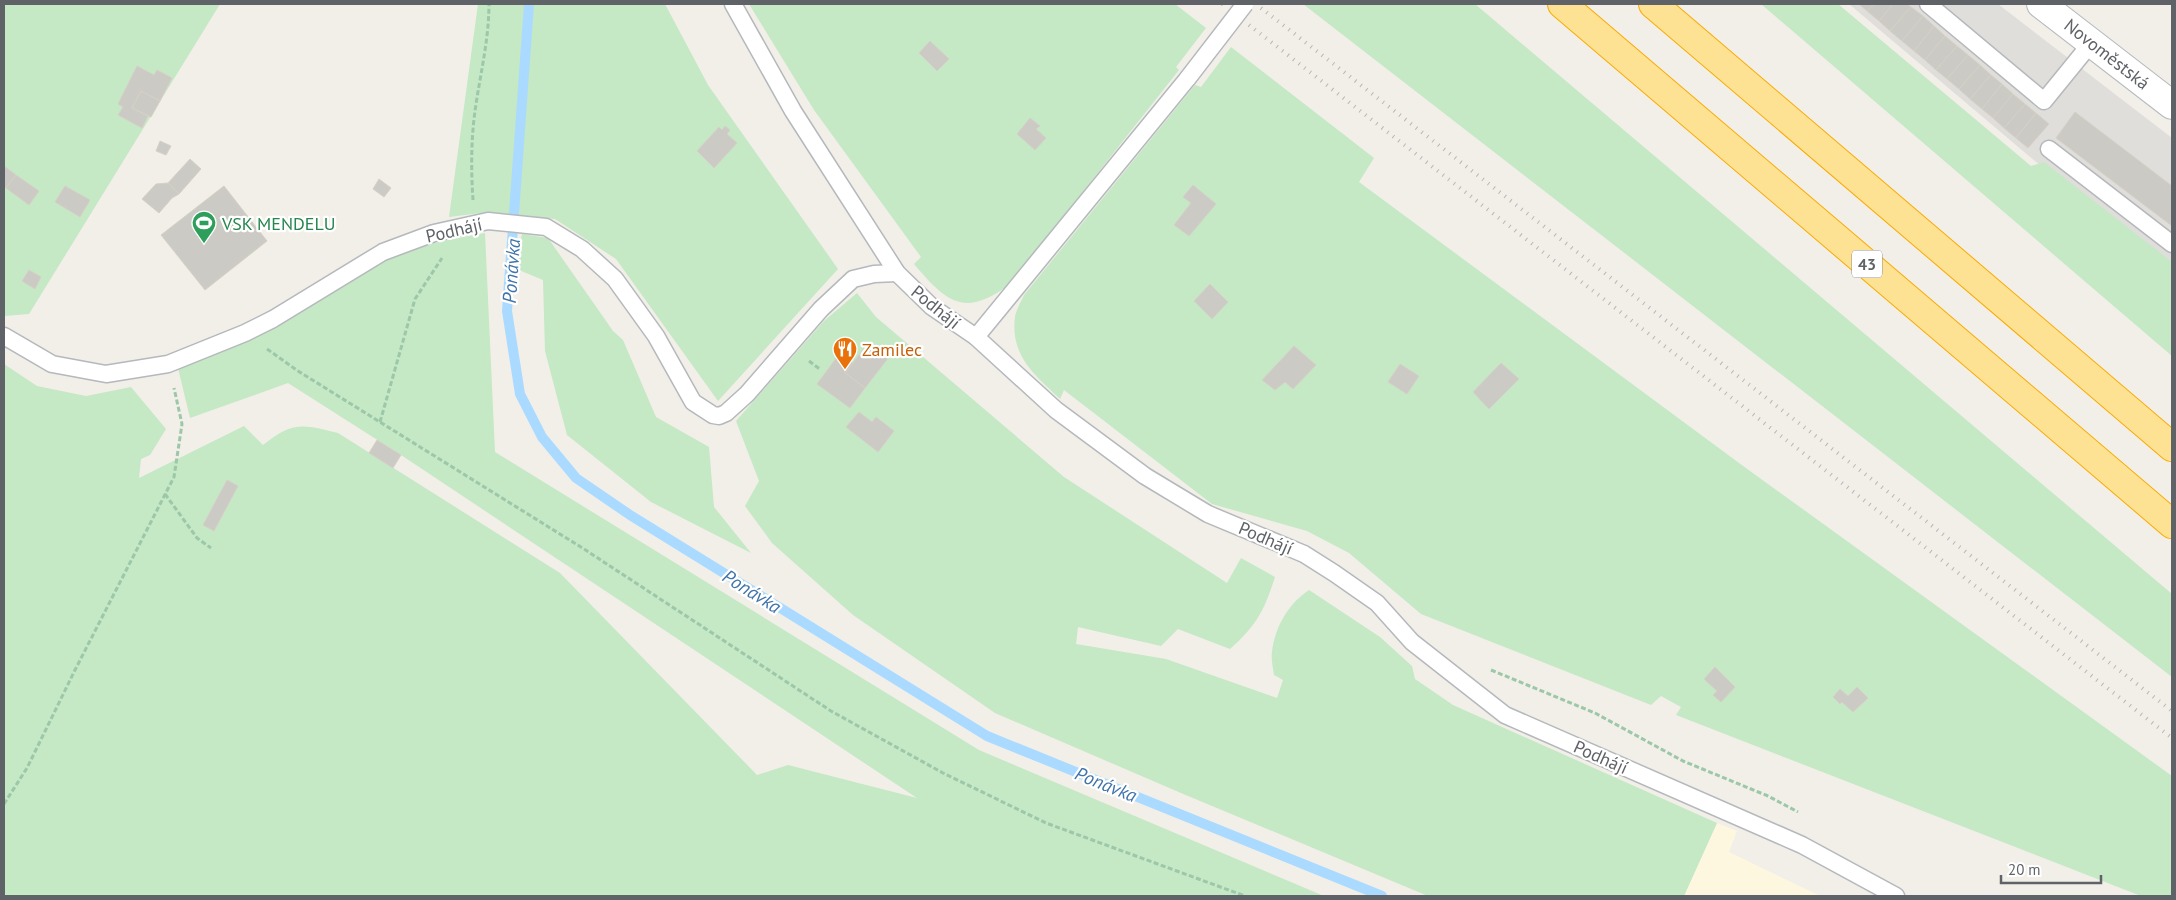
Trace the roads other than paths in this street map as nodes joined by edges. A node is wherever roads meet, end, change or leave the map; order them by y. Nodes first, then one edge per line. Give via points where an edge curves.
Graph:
1 (733, 4) edge
2 (1245, 4) edge
3 (1562, 4) edge
4 (1653, 4) edge
5 (1928, 4) edge
6 (2041, 4) edge
7 (2092, 42) junction
8 (2172, 105) edge
9 (2049, 149) dead end
10 (2172, 244) edge
11 (897, 273) junction
12 (4, 336) edge
13 (976, 337) junction
14 (2172, 447) edge
15 (2172, 524) edge
16 (1896, 896) edge

1 - 11 lane via 793,111
2 - 13 lane, bridge
3 - 15 highway, 43
4 - 14 highway
5 - 7 lane via 2044,101
6 - 7 street, Novoměstská
7 - 8 street, Novoměstská
9 - 10 lane
11 - 12 lane, Podhájí via 853,279 821,310 748,394 726,414 719,416 693,402 656,336 615,279 582,249 546,227 476,223 434,233 383,252 273,319 168,364 106,374 52,364
11 - 13 lane, Podhájí via 932,307
13 - 16 lane, Podhájí via 1056,410 1144,476 1208,514 1304,554 1378,603 1412,642 1505,715 1802,845

